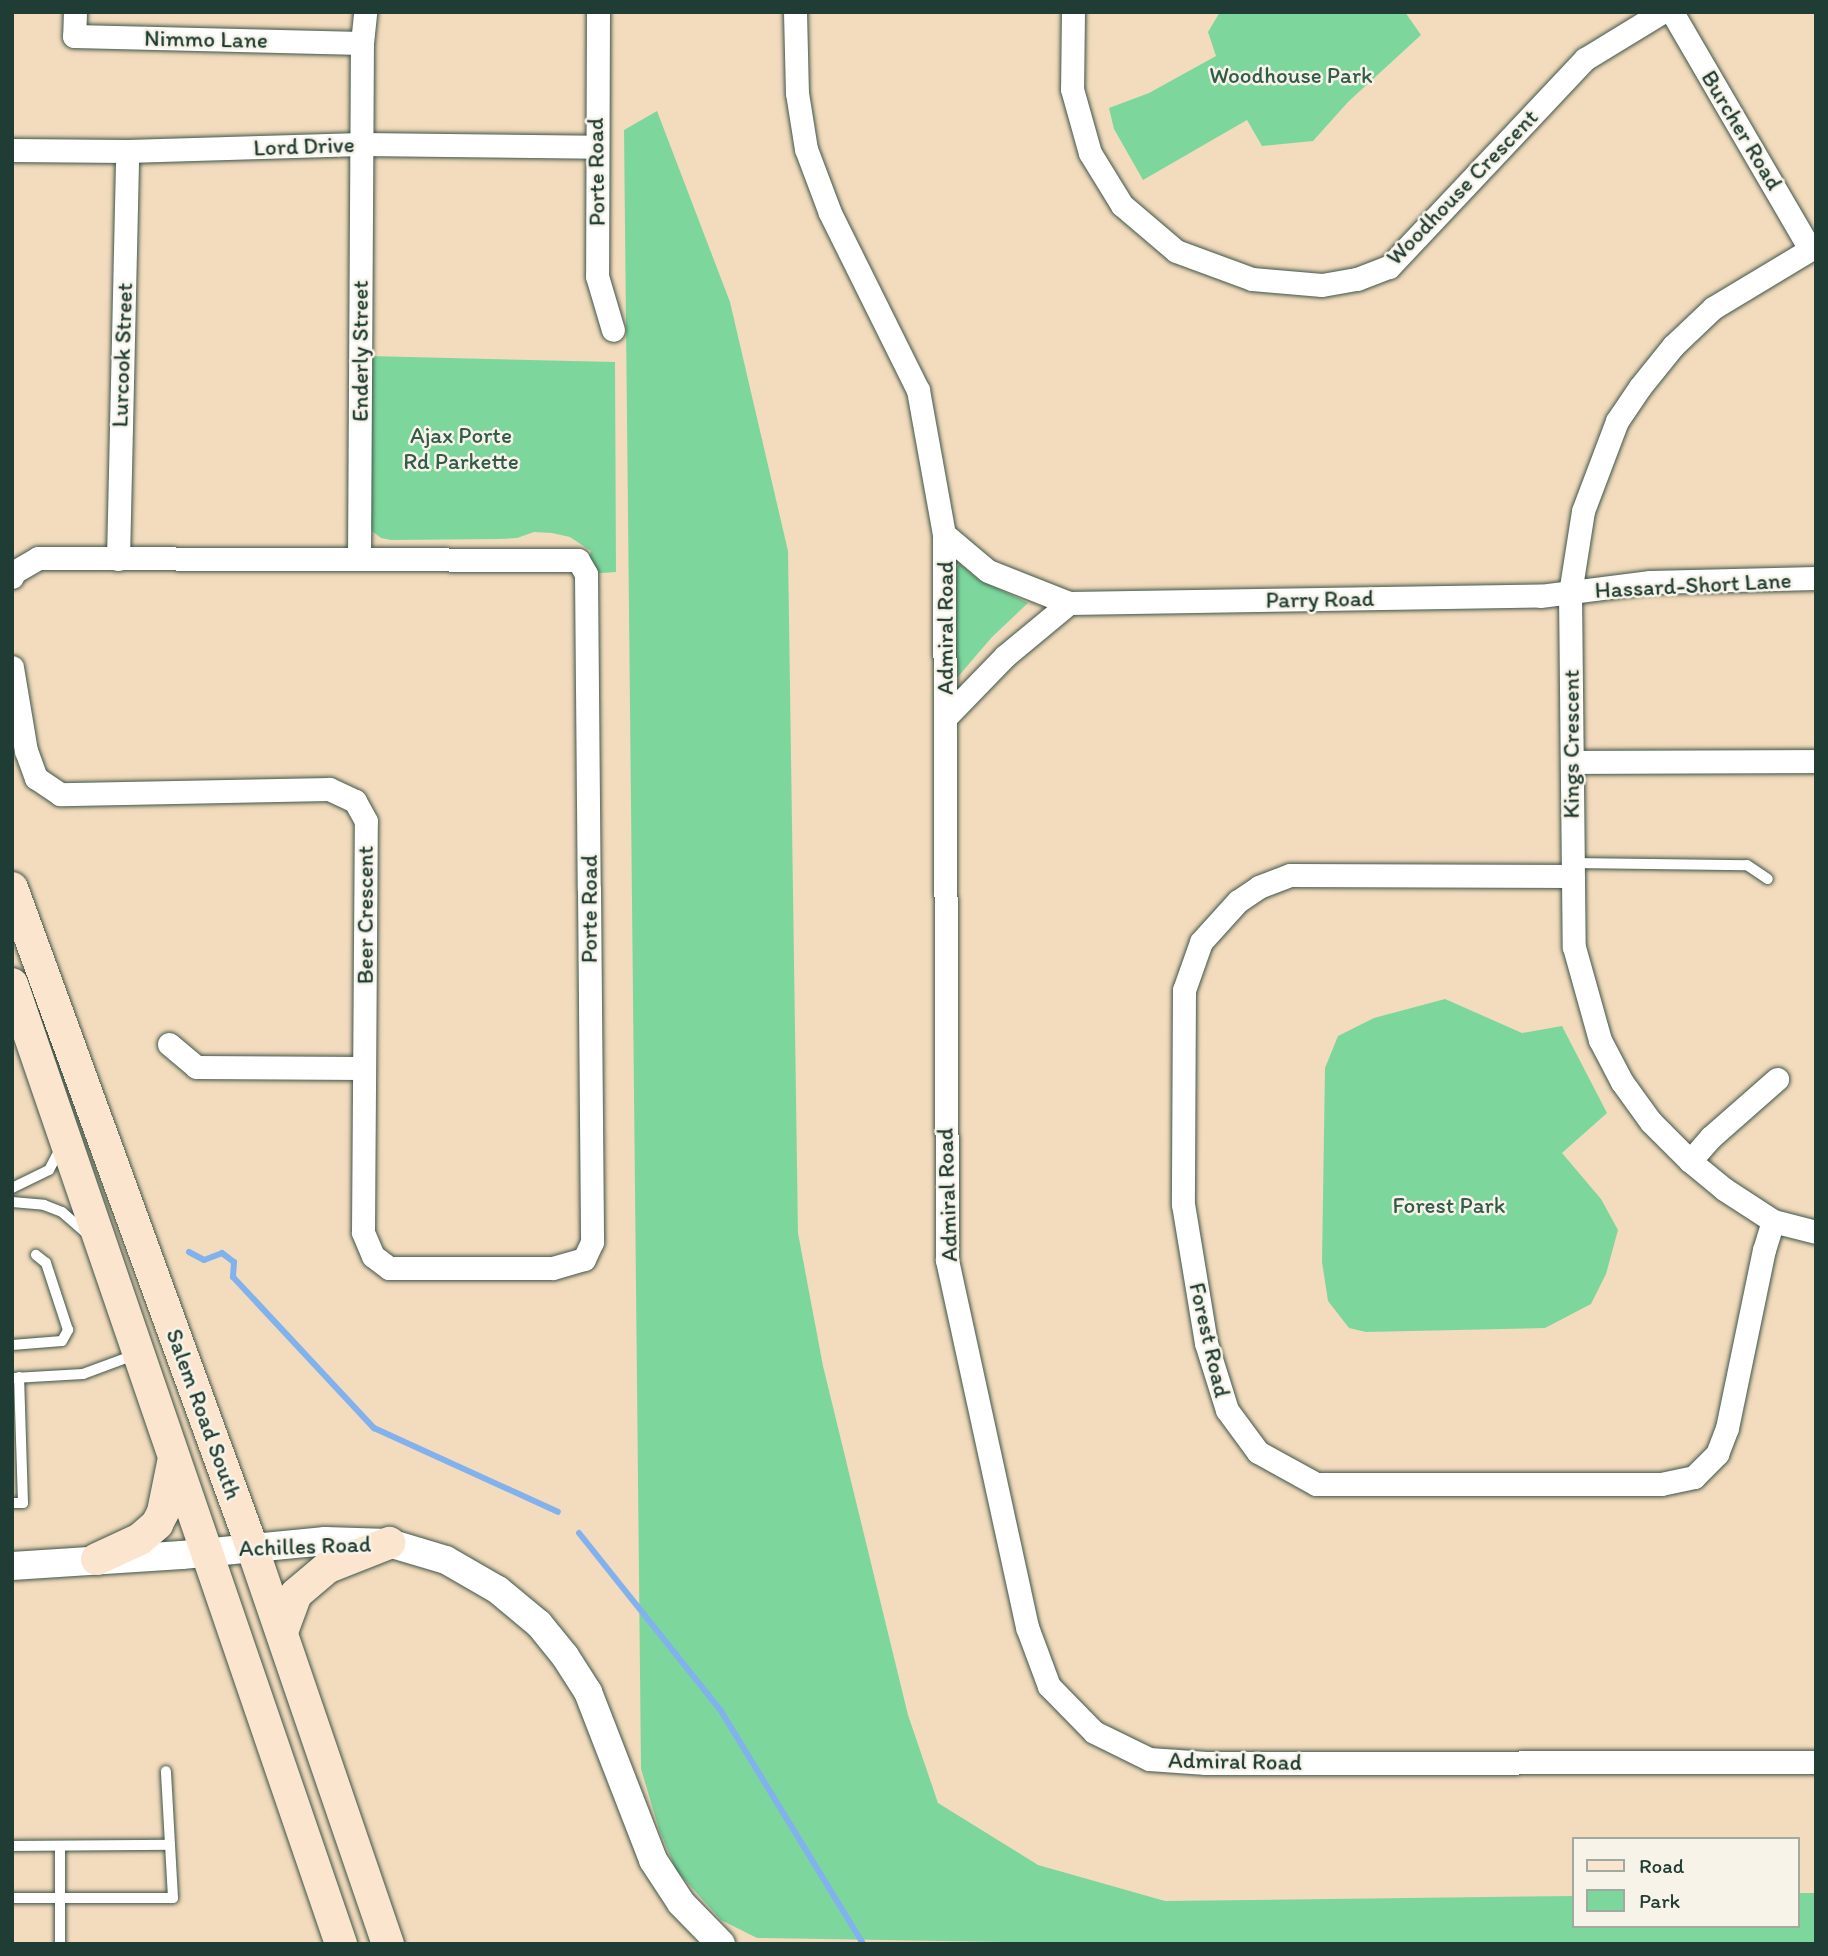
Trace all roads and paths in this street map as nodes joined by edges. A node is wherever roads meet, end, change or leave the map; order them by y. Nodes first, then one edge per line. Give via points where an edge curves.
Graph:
1 (75, 12) edge
2 (365, 12) edge
3 (597, 12) edge
4 (795, 12) edge
5 (1073, 12) edge
6 (1662, 12) edge
7 (1672, 12) edge
8 (362, 43) junction
9 (361, 144) junction
10 (596, 147) junction
11 (12, 150) edge
12 (127, 151) junction
13 (1813, 247) edge
14 (613, 330) dead end
15 (944, 534) junction
16 (118, 559) junction
17 (359, 559) junction
18 (12, 577) edge
19 (1816, 578) edge
20 (1570, 593) junction
21 (1069, 603) junction
22 (12, 667) edge
23 (945, 718) junction
24 (1816, 761) edge
25 (1573, 762) junction
26 (1572, 869) junction
27 (1768, 879) dead end
28 (12, 888) edge
29 (12, 984) edge
30 (169, 1044) dead end
31 (364, 1068) junction
32 (1777, 1079) dead end
33 (65, 1140) junction
34 (1690, 1161) junction
35 (12, 1188) edge
36 (12, 1202) edge
37 (1773, 1221) junction
38 (1816, 1232) edge
39 (100, 1245) junction
40 (36, 1255) dead end
41 (584, 1259) joint
42 (12, 1345) edge
43 (137, 1354) junction
44 (15, 1378) edge
45 (16, 1432) edge
46 (173, 1461) junction
47 (17, 1473) edge
48 (12, 1503) edge
49 (388, 1543) junction
50 (252, 1547) junction
51 (206, 1552) junction
52 (97, 1559) junction
53 (12, 1566) edge
54 (282, 1632) junction
55 (1816, 1762) edge
56 (166, 1771) dead end
57 (170, 1845) junction
58 (12, 1846) edge
59 (60, 1846) junction
60 (12, 1898) edge
61 (61, 1898) junction
62 (61, 1944) edge
63 (341, 1944) edge
64 (388, 1944) edge
65 (721, 1944) edge

1 - 8 street, Nimmo Lane via 74,36
2 - 8 street, Enderly Street
3 - 10 street, Porte Road
4 - 15 street, Admiral Road via 797,93 807,149 830,213 918,390
5 - 6 street, Woodhouse Crescent via 1072,89 1090,153 1122,205 1176,251 1252,279 1322,285 1389,267 1586,59
7 - 13 street, Burcher Road
8 - 9 street, Enderly Street
9 - 10 street, Lord Drive
9 - 12 street, Lord Drive
9 - 17 street, Enderly Street
10 - 14 street, Porte Road via 597,276
11 - 12 street, Lord Drive
12 - 16 street, Lurcook Street
13 - 20 street, Kings Crescent via 1713,308 1673,346 1640,387 1618,421 1583,511
15 - 21 street, Parry Road via 988,571
15 - 23 street, Admiral Road
16 - 17 street
16 - 18 street via 38,558
17 - 41 street, Porte Road via 578,560 586,574 592,1242
19 - 20 street, Hassard-Short Lane via 1650,582
20 - 21 street, Parry Road
20 - 25 street, Kings Crescent
21 - 23 street via 1005,656
22 - 31 street, Beer Crescent via 26,751 36,778 60,794 329,789 355,800 366,821
23 - 55 street, Admiral Road via 947,1259 1027,1627 1049,1686 1094,1732 1149,1759 1206,1763
24 - 25 street
25 - 26 street, Kings Crescent
26 - 27 lane via 1747,865
26 - 34 street, Kings Crescent via 1574,947 1600,1040 1622,1082 1651,1122
26 - 37 street, Forest Road via 1290,875 1238,901 1201,942 1184,990 1183,1203 1206,1343 1227,1410 1258,1452 1316,1484 1661,1484 1694,1476 1717,1454 1727,1428
28 - 50 main road, Salem Road South
29 - 33 main road, Salem Road South
30 - 31 street via 197,1067
31 - 41 street, Beer Crescent via 363,1232 373,1256 389,1268 552,1268
32 - 34 street
33 - 35 lane via 48,1170
33 - 39 main road, Salem Road South
34 - 37 street, Kings Crescent
36 - 39 lane via 62,1212
37 - 38 street, Kings Crescent
39 - 43 main road, Salem Road South
40 - 42 lane via 46,1263 68,1330 62,1341
43 - 44 lane via 83,1374
43 - 46 main road, Salem Road South
44 - 45 lane
45 - 47 lane
46 - 51 main road, Salem Road South
46 - 52 main road via 157,1524 140,1539
47 - 48 lane via 23,1503
49 - 50 street, Achilles Road via 325,1541
49 - 54 main road via 328,1567 296,1594
49 - 65 street, Achilles Road via 446,1560 498,1590 540,1624 588,1692 666,1884
50 - 51 street, Achilles Road
50 - 54 main road, Salem Road South
51 - 52 street, Achilles Road
51 - 63 main road, Salem Road South
52 - 53 street, Achilles Road
54 - 64 main road, Salem Road South
56 - 57 lane
57 - 59 lane
57 - 61 lane via 173,1898
58 - 59 lane
59 - 61 lane
60 - 61 lane
61 - 62 lane

